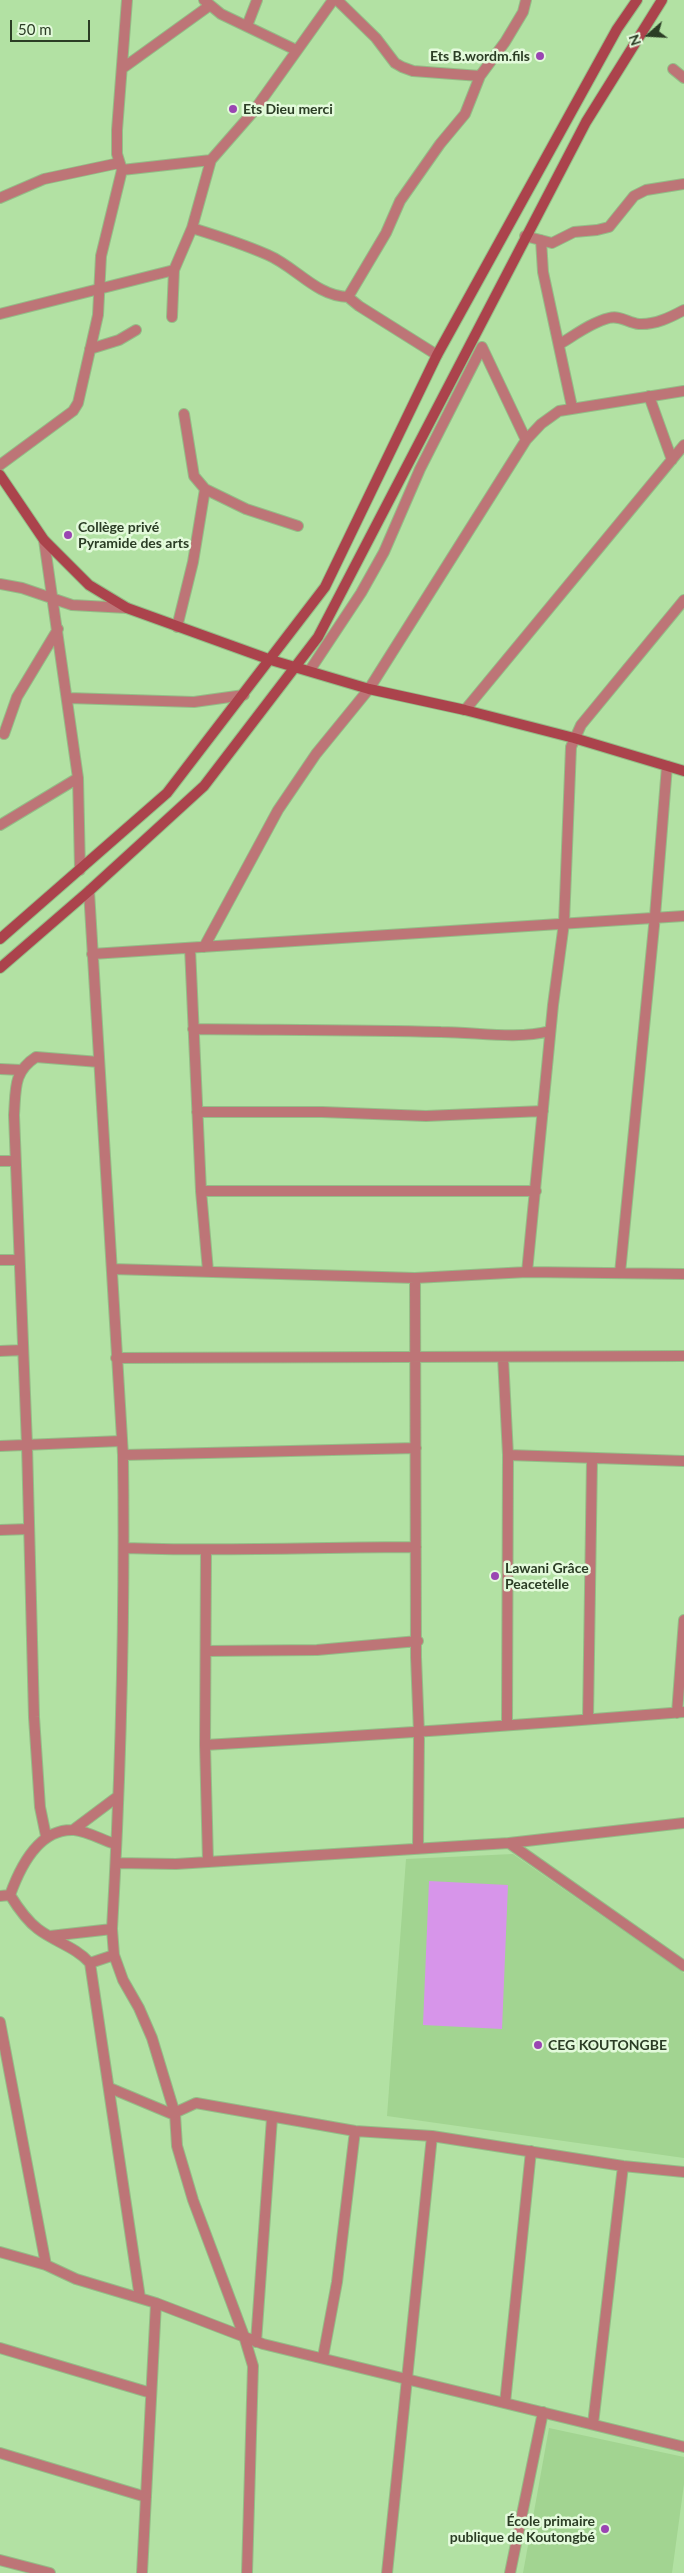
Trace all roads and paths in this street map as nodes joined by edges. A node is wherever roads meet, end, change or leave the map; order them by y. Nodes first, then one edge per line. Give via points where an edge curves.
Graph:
1 (127, 0) edge
2 (257, 0) edge
3 (333, 0) edge
4 (337, 0) edge
5 (526, 0) edge
6 (637, 0) edge
7 (662, 0) edge
8 (207, 3) edge
9 (247, 26) junction
10 (296, 50) junction
11 (123, 68) junction
12 (673, 69) dead end
13 (480, 76) junction
14 (684, 78) edge
15 (211, 160) junction
16 (120, 166) junction
17 (684, 184) edge
18 (0, 198) edge
19 (192, 228) junction
20 (525, 236) junction
21 (541, 240) junction
22 (174, 270) junction
23 (101, 290) junction
24 (348, 297) junction
25 (684, 310) edge
26 (0, 314) edge
27 (172, 317) dead end
28 (136, 330) dead end
29 (560, 344) junction
30 (90, 349) junction
31 (437, 355) junction
32 (684, 391) edge
33 (648, 396) junction
34 (572, 407) junction
35 (184, 414) dead end
36 (526, 440) junction
37 (684, 445) edge
38 (672, 460) junction
39 (0, 465) edge
40 (0, 475) edge
41 (205, 489) junction
42 (298, 526) dead end
43 (44, 540) junction
44 (0, 584) edge
45 (54, 598) junction
46 (684, 600) edge
47 (126, 608) junction
48 (176, 627) junction
49 (58, 629) junction
50 (271, 660) junction
51 (296, 666) junction
52 (310, 670) junction
53 (369, 689) junction
54 (244, 695) junction
55 (68, 698) junction
56 (465, 710) junction
57 (4, 734) dead end
58 (574, 738) junction
59 (667, 766) junction
60 (684, 771) edge
61 (78, 778) junction
62 (0, 825) edge
63 (80, 870) junction
64 (89, 891) junction
65 (655, 916) junction
66 (684, 916) edge
67 (564, 922) junction
68 (0, 939) edge
69 (204, 947) junction
70 (190, 948) junction
71 (92, 954) junction
72 (0, 968) edge
73 (194, 1029) junction
74 (550, 1031) junction
75 (99, 1062) junction
76 (0, 1069) edge
77 (21, 1070) junction
78 (197, 1112) junction
79 (543, 1112) junction
80 (15, 1160) junction
81 (0, 1161) edge
82 (201, 1191) junction
83 (536, 1191) junction
84 (0, 1260) edge
85 (19, 1260) junction
86 (112, 1269) junction
87 (208, 1271) junction
88 (527, 1272) junction
89 (620, 1273) junction
90 (684, 1274) edge
91 (415, 1278) junction
92 (23, 1350) junction
93 (0, 1351) edge
94 (684, 1356) edge
95 (416, 1357) junction
96 (503, 1357) junction
97 (116, 1358) junction
98 (121, 1441) junction
99 (27, 1445) junction
100 (0, 1446) edge
101 (416, 1448) junction
102 (123, 1455) junction
103 (508, 1455) junction
104 (592, 1459) junction
105 (684, 1460) edge
106 (29, 1529) junction
107 (0, 1530) edge
108 (416, 1547) junction
109 (124, 1548) junction
110 (206, 1552) junction
111 (684, 1620) edge
112 (418, 1642) junction
113 (207, 1652) junction
114 (680, 1712) edge
115 (588, 1719) junction
116 (507, 1724) junction
117 (419, 1733) junction
118 (205, 1745) junction
119 (117, 1797) junction
120 (684, 1823) edge
121 (73, 1830) junction
122 (46, 1836) junction
123 (509, 1843) junction
124 (115, 1844) junction
125 (418, 1848) junction
126 (208, 1862) junction
127 (116, 1863) junction
128 (5, 1896) edge
129 (112, 1929) junction
130 (50, 1936) junction
131 (114, 1955) junction
132 (90, 1963) junction
133 (684, 1966) edge
134 (0, 2022) edge
135 (110, 2088) junction
136 (176, 2114) junction
137 (272, 2118) junction
138 (355, 2131) junction
139 (432, 2136) junction
140 (531, 2152) junction
141 (622, 2166) junction
142 (684, 2172) edge
143 (0, 2252) edge
144 (46, 2265) junction
145 (140, 2298) junction
146 (156, 2303) junction
147 (244, 2336) junction
148 (256, 2342) junction
149 (0, 2348) edge
150 (323, 2357) junction
151 (407, 2378) junction
152 (151, 2393) junction
153 (505, 2403) junction
154 (543, 2412) junction
155 (593, 2424) junction
156 (684, 2446) edge
157 (0, 2453) edge
158 (146, 2497) junction
159 (0, 2560) edge
160 (50, 2573) edge
161 (142, 2573) edge
162 (247, 2573) edge
163 (387, 2573) edge
164 (510, 2573) edge

1 - 11 street
2 - 9 street
3 - 10 street
4 - 13 street via 402,67 413,71
5 - 13 street via 523,12 505,42
6 - 31 main road via 602,55
7 - 20 main road via 586,122
8 - 9 street
8 - 11 street
9 - 10 street
10 - 15 street via 254,112
11 - 16 street via 117,130
12 - 14 street
13 - 24 street via 469,106 400,202 386,234
15 - 16 street
15 - 19 street
16 - 18 street via 44,179
16 - 23 street via 101,256
17 - 21 street via 646,190 634,196 608,227 574,232 552,243
19 - 22 street
19 - 24 street via 270,256 325,291
20 - 21 street
20 - 51 main road via 318,637
21 - 29 street via 543,272
22 - 23 street
22 - 27 street
23 - 26 street
23 - 30 street
24 - 31 street
25 - 29 street via 651,323 638,324 624,318 610,318 593,324
28 - 30 street via 119,340
29 - 34 street
30 - 39 street via 76,408
31 - 50 main road via 325,587
32 - 33 street
33 - 34 street
33 - 38 street
34 - 36 street via 552,414
35 - 41 street via 194,476
36 - 52 street via 482,347 443,422 380,560 362,593
36 - 53 street
37 - 38 street
38 - 56 street
40 - 43 main road
41 - 42 street via 246,509
41 - 48 street via 193,562
43 - 45 street
43 - 47 main road via 89,586
44 - 45 street
45 - 47 street via 84,607
45 - 49 street
46 - 58 street via 581,725
47 - 48 main road
48 - 50 main road
49 - 55 street
49 - 57 street via 17,697
50 - 51 main road
50 - 54 main road
51 - 52 main road
51 - 64 main road via 204,786
52 - 53 main road
53 - 56 main road
53 - 69 street via 316,754 278,810
54 - 55 street via 194,702
54 - 63 main road via 167,793
55 - 61 street
56 - 58 main road
58 - 59 main road
58 - 67 street
59 - 60 main road
59 - 65 street
61 - 62 street
61 - 63 street
63 - 68 main road
64 - 71 street
64 - 72 main road
65 - 66 street
65 - 67 street
65 - 89 street
67 - 69 street
67 - 74 street
69 - 70 street
70 - 71 street
70 - 73 street
71 - 75 street
73 - 74 street via 516,1036
73 - 78 street
74 - 79 street
75 - 77 street via 36,1056
75 - 86 street
76 - 77 street
77 - 80 street via 14,1115
78 - 79 street via 426,1116
78 - 82 street
79 - 83 street
80 - 81 street
80 - 85 street
82 - 83 street
82 - 87 street
83 - 88 street
84 - 85 street
85 - 92 street
86 - 87 street
86 - 97 street
87 - 91 street
88 - 89 street
88 - 91 street
89 - 90 street
91 - 95 street
92 - 93 street
92 - 99 street
94 - 96 street
95 - 96 street
95 - 97 street
95 - 101 street
96 - 103 street
97 - 98 street
98 - 99 street
98 - 102 street
99 - 100 street
99 - 106 street
101 - 102 street
101 - 108 street
102 - 109 street
103 - 104 street
103 - 116 street
104 - 105 street
104 - 115 street
106 - 107 street
106 - 122 street via 34,1717 40,1807
108 - 110 street via 284,1547
108 - 112 street
109 - 110 street
109 - 119 street
110 - 113 street
111 - 114 street
112 - 113 street via 317,1650
112 - 117 street
113 - 118 street
114 - 115 street
115 - 116 street
116 - 117 street
117 - 118 street
117 - 125 street
118 - 126 street
119 - 121 street
119 - 124 street
120 - 123 street
121 - 122 street
121 - 124 street
122 - 128 street via 19,1870
123 - 125 street
123 - 133 street
124 - 127 street
125 - 126 street
126 - 127 street
127 - 129 street
128 - 130 street via 28,1920
129 - 130 street
129 - 131 street
130 - 132 street via 83,1954
131 - 132 street
131 - 136 street via 152,2038
132 - 135 street
134 - 144 street
135 - 136 street
135 - 145 street
136 - 137 street via 196,2103
136 - 147 street via 177,2146 193,2200
137 - 138 street
137 - 148 street
138 - 139 street
138 - 150 street via 341,2254
139 - 140 street
139 - 151 street
140 - 141 street
140 - 153 street
141 - 142 street
141 - 155 street
143 - 144 street
144 - 145 street via 76,2279
145 - 146 street
146 - 147 street
146 - 152 street
147 - 148 street
147 - 162 street via 254,2378
148 - 150 street
149 - 152 street
150 - 151 street
151 - 153 street
151 - 163 street
152 - 158 street
153 - 154 street
154 - 155 street
154 - 164 street
155 - 156 street
157 - 158 street
158 - 161 street
159 - 160 street

